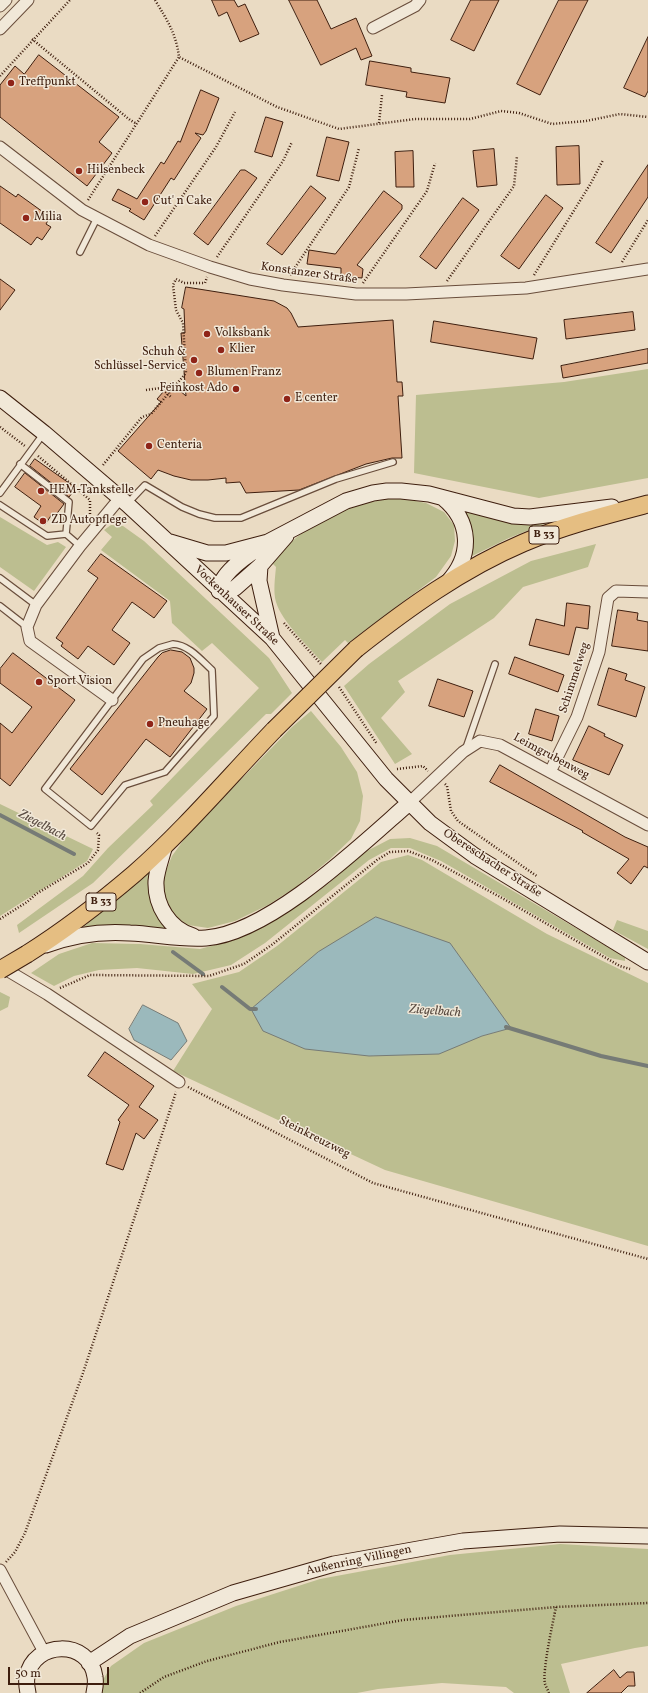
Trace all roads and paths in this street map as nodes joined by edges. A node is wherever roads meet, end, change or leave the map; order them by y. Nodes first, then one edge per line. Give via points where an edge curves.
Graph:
1 (6, 0) edge
2 (28, 0) edge
3 (70, 0) edge
4 (155, 0) edge
5 (420, 0) edge
6 (0, 6) edge
7 (373, 28) dead end
8 (0, 29) edge
9 (32, 39) junction
10 (179, 57) junction
11 (0, 76) edge
12 (382, 95) dead end
13 (235, 112) dead end
14 (648, 117) edge
15 (379, 123) junction
16 (137, 124) junction
17 (292, 142) dead end
18 (0, 147) edge
19 (359, 148) dead end
20 (517, 156) dead end
21 (603, 160) dead end
22 (435, 163) dead end
23 (82, 210) junction
24 (96, 218) junction
25 (648, 220) edge
26 (149, 245) junction
27 (80, 252) dead end
28 (210, 267) junction
29 (648, 269) edge
30 (614, 274) junction
31 (283, 285) junction
32 (526, 288) junction
33 (438, 293) junction
34 (356, 294) junction
35 (146, 390) dead end
36 (168, 394) junction
37 (0, 398) edge
38 (172, 398) dead end
39 (44, 433) junction
40 (393, 462) dead end
41 (20, 464) junction
42 (103, 465) dead end
43 (0, 493) edge
44 (442, 497) junction
45 (123, 501) junction
46 (648, 503) edge
47 (0, 505) edge
48 (291, 531) junction
49 (66, 534) junction
50 (167, 541) junction
51 (268, 542) junction
52 (80, 546) junction
53 (260, 566) junction
54 (0, 578) edge
55 (447, 583) junction
56 (219, 591) junction
57 (648, 592) edge
58 (36, 605) junction
59 (0, 606) edge
60 (27, 627) junction
61 (272, 638) junction
62 (494, 664) dead end
63 (112, 700) junction
64 (357, 742) joint
65 (466, 750) junction
66 (550, 772) junction
67 (447, 786) dead end
68 (409, 803) junction
69 (648, 825) edge
70 (91, 826) junction
71 (164, 845) junction
72 (541, 879) dead end
73 (0, 919) edge
74 (197, 938) junction
75 (30, 953) junction
76 (648, 962) edge
77 (0, 966) edge
78 (634, 969) dead end
79 (0, 970) edge
80 (47, 994) junction
81 (179, 1082) junction
82 (648, 1259) edge
83 (648, 1536) edge
84 (2, 1567) edge
85 (648, 1603) edge
86 (556, 1607) junction
87 (44, 1652) junction
88 (89, 1663) junction
89 (28, 1693) edge
90 (94, 1693) edge
91 (140, 1693) edge
92 (549, 1693) edge

1 - 6 street
2 - 8 street
3 - 9 path
4 - 10 path via 177,41
5 - 7 street via 415,6
9 - 11 path
9 - 16 path
10 - 15 path via 277,106 339,129
10 - 16 path
12 - 15 path
13 - 26 path via 216,147
14 - 15 path via 620,114 552,124 519,113 501,111 470,119 415,119
16 - 23 path
17 - 28 path via 283,161
18 - 23 street, Konstanzer Straße
19 - 31 path via 349,187
20 - 33 path via 514,186
21 - 32 path
22 - 34 path via 427,191
23 - 24 street, Konstanzer Straße
24 - 26 street, Konstanzer Straße
24 - 27 lane
25 - 30 path
26 - 28 street, Konstanzer Straße
28 - 31 street, Konstanzer Straße via 250,279
28 - 36 path via 205,283 184,283 176,279 173,285 176,310 182,323 186,373
29 - 30 street, Konstanzer Straße
30 - 32 street, Konstanzer Straße
31 - 34 street, Konstanzer Straße
32 - 33 street, Konstanzer Straße
33 - 34 street, Konstanzer Straße
35 - 36 path via 161,388
36 - 38 path
36 - 42 path via 151,414 142,417
37 - 39 main road, Vockenhauser Straße
39 - 41 lane
39 - 45 main road, Vockenhauser Straße
40 - 45 lane via 336,479 241,518 216,518 199,514 145,485
41 - 43 lane
41 - 49 lane via 69,502
44 - 46 main road via 512,516 530,517
44 - 48 main road via 408,491 373,493 346,501
44 - 55 main road via 456,511 466,539 463,558
45 - 50 main road, Vockenhauser Straße
45 - 52 street
46 - 55 main road, B 33 via 552,532 497,555
47 - 49 lane via 47,536
48 - 51 main road
48 - 53 main road
49 - 52 lane
50 - 51 main road via 207,553 226,554
50 - 56 main road, Vockenhauser Straße
51 - 56 main road via 224,576
52 - 58 street
53 - 56 main road via 235,588
53 - 61 main road via 259,582
54 - 58 lane
55 - 71 main road, B 33, bridge via 356,649
56 - 61 main road, Vockenhauser Straße
57 - 66 street, Schimmelweg via 616,591 608,598 599,652 577,717
58 - 60 street
59 - 60 lane
60 - 63 street via 30,641
61 - 64 main road, Vockenhauser Straße
62 - 65 lane
63 - 70 lane via 45,789
63 - 70 lane via 143,660 150,653 167,645 180,644 212,670 214,716 165,772 125,785
64 - 68 main road, Obereschacher Straße
65 - 66 street, Leimgrubenweg via 480,741 500,745
65 - 68 street, Leimgrubenweg
66 - 69 street, Leimgrubenweg
67 - 72 path via 451,811 458,821
68 - 74 main road via 348,856 286,903 232,931
68 - 76 main road, Obereschacher Straße via 430,823 475,856
70 - 73 path via 99,835 98,850 88,863
71 - 74 main road via 156,879 159,905 174,926
71 - 75 main road, B 33 via 104,900
74 - 75 main road via 97,933 64,939
75 - 79 main road, B 33, bridge
77 - 80 street
78 - 80 path via 620,966 432,860 408,851 390,852 377,860 273,944 244,964 209,976 90,975
80 - 81 street
81 - 82 path, Steinkreuzweg via 373,1183
81 - 84 path via 83,1373 25,1533 15,1552
83 - 88 main road, Außenring Villingen via 560,1534 463,1541 334,1564 233,1593 130,1636
84 - 87 street
85 - 86 path
86 - 91 path via 403,1620 280,1642 207,1661 164,1677
86 - 92 path via 546,1669 545,1684
87 - 88 main road via 56,1648 69,1649 80,1654
87 - 89 main road via 33,1663 27,1678
88 - 90 main road via 95,1677

